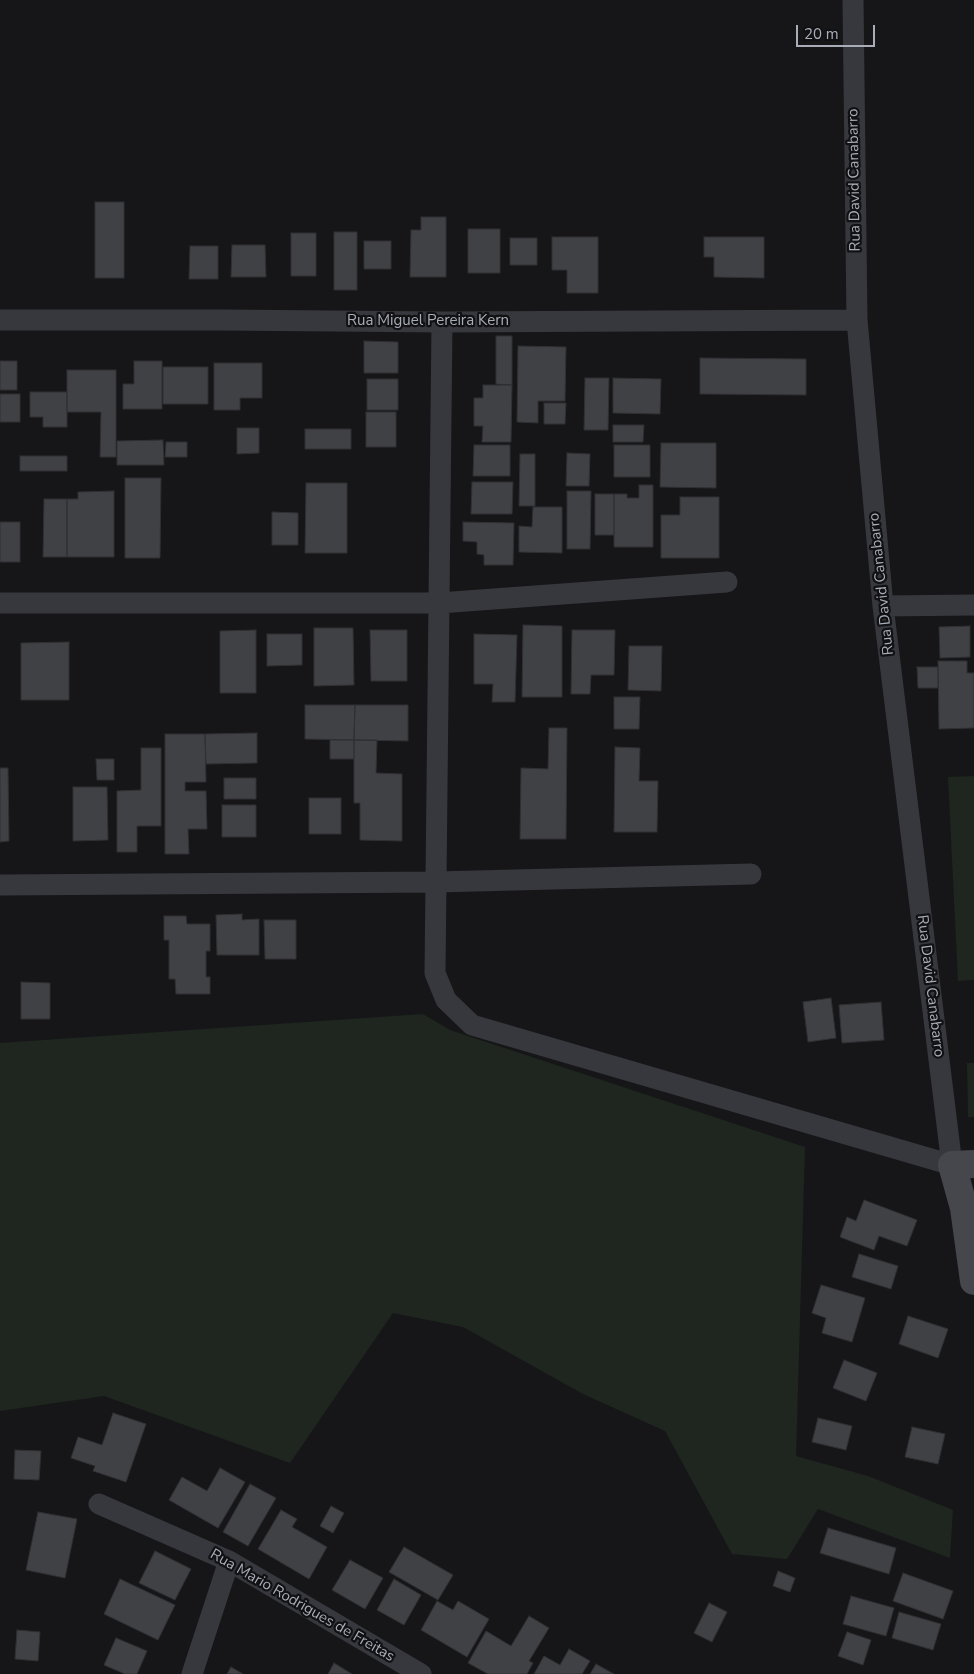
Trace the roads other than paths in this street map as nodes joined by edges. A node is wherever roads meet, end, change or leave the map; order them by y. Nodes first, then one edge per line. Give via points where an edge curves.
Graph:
1 (853, 0) edge
2 (0, 320) edge
3 (857, 320) junction
4 (442, 322) junction
5 (727, 582) dead end
6 (0, 603) edge
7 (439, 603) junction
8 (974, 605) edge
9 (883, 606) junction
10 (751, 874) dead end
11 (436, 882) junction
12 (0, 885) edge
13 (963, 1164) edge
14 (969, 1208) edge
15 (974, 1281) edge
16 (99, 1504) dead end
17 (229, 1561) junction
18 (192, 1674) edge
19 (421, 1674) edge

1 - 3 street, Rua David Canabarro
2 - 4 street, Rua Miguel Pereira Kern
3 - 4 street, Rua Miguel Pereira Kern
3 - 9 street, Rua David Canabarro
4 - 7 street
5 - 7 street
6 - 7 street
7 - 11 street
8 - 9 street
9 - 13 street, Rua David Canabarro
10 - 11 street
11 - 12 street
11 - 13 street via 435,973 446,1000 472,1025
13 - 14 street
14 - 15 street
16 - 17 street, Rua Mario Rodrigues de Freitas
17 - 18 street
17 - 19 street, Rua Mario Rodrigues de Freitas

